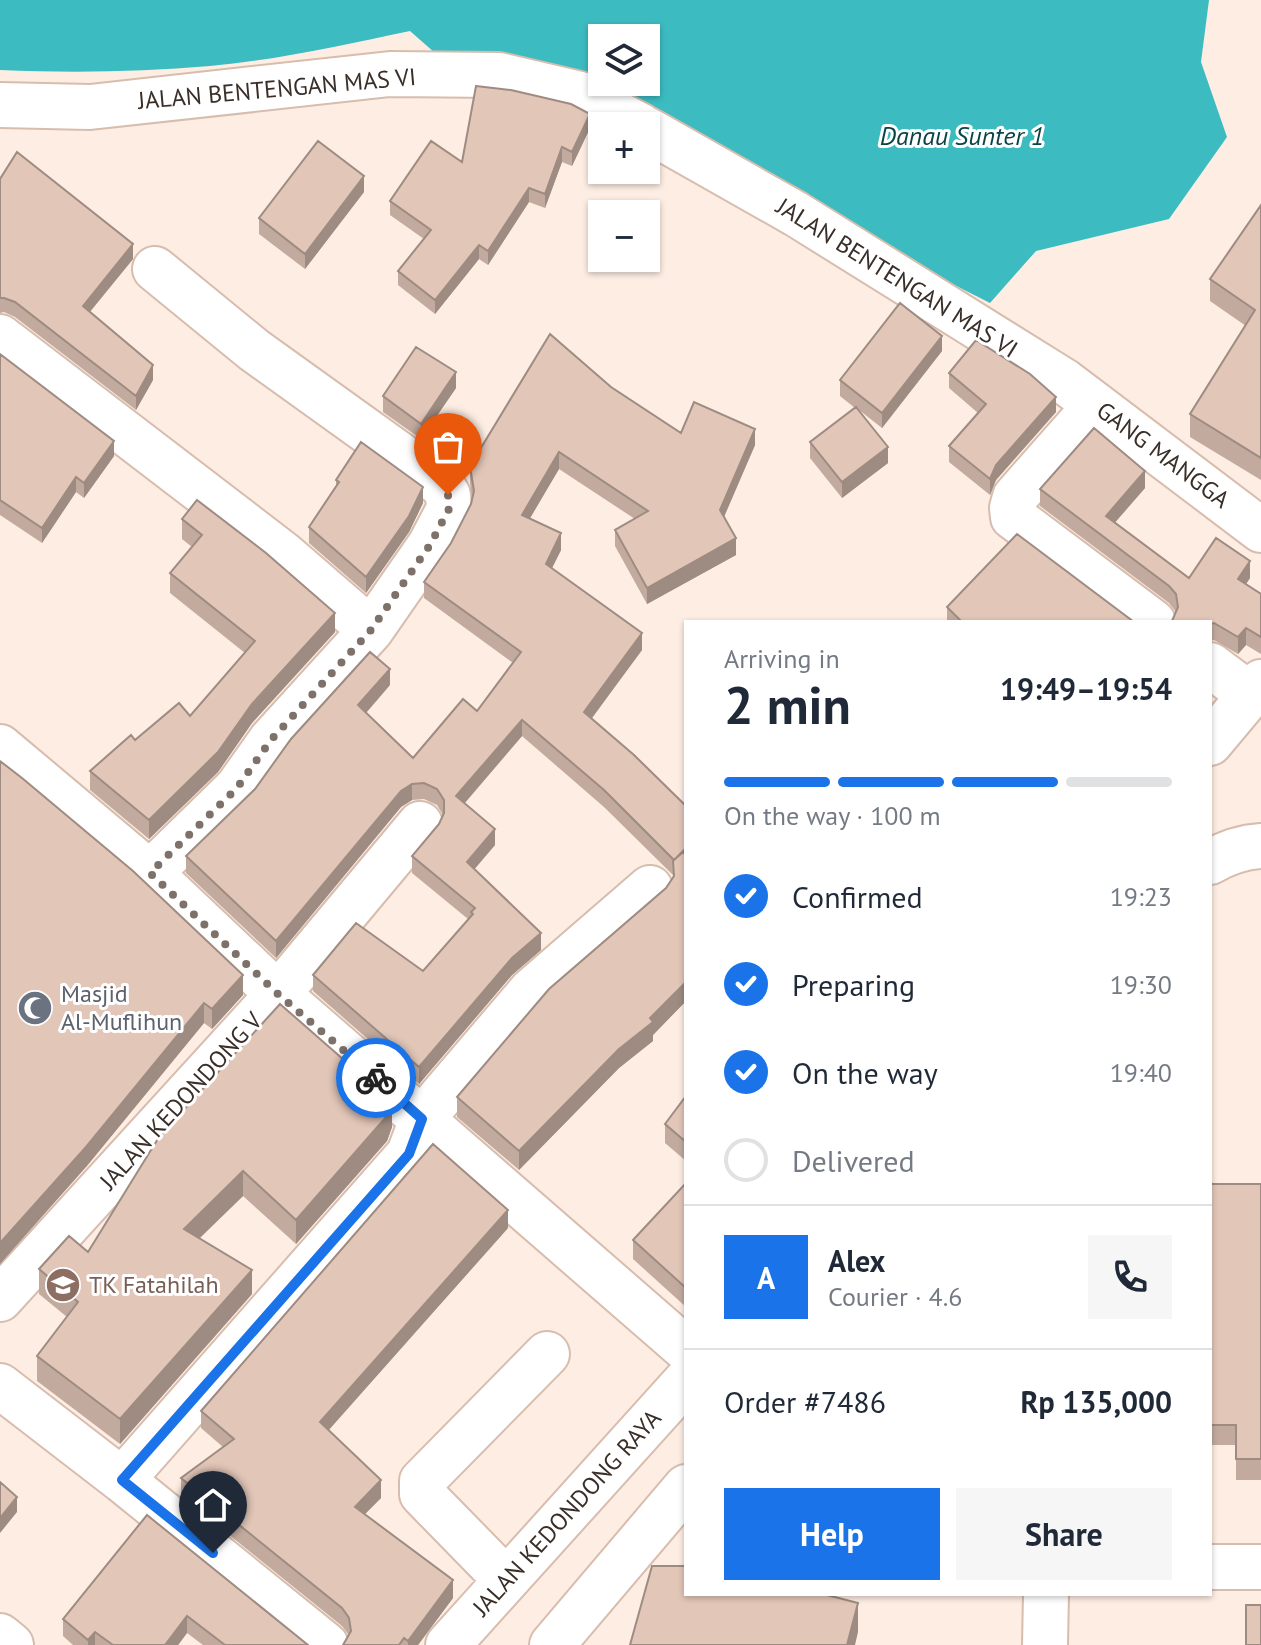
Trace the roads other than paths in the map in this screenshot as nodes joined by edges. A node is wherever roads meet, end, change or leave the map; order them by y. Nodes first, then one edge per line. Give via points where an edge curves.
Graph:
1 (0, 105) edge
2 (615, 112) edge
3 (660, 136) edge
4 (155, 269) dead end
5 (0, 337) edge
6 (1080, 393) junction
7 (1261, 530) edge
8 (1150, 620) edge
9 (371, 630) junction
10 (1212, 666) edge
11 (1255, 688) edge
12 (1212, 741) edge
13 (0, 747) edge
14 (420, 824) dead end
15 (1261, 846) edge
16 (1212, 861) edge
17 (150, 873) junction
18 (650, 888) dead end
19 (278, 994) junction
20 (422, 1119) junction
21 (0, 1299) edge
22 (684, 1347) edge
23 (547, 1354) dead end
24 (684, 1383) edge
25 (0, 1386) edge
26 (122, 1480) junction
27 (684, 1489) edge
28 (1212, 1567) edge
29 (1261, 1567) edge
30 (619, 1569) junction
31 (673, 1569) edge
32 (506, 1580) junction
33 (1046, 1596) edge
34 (0, 1636) edge
35 (11, 1645) edge
36 (326, 1645) edge
37 (448, 1645) edge
38 (552, 1645) edge
39 (1045, 1645) edge

1 - 2 street, JALAN BENTENGAN MAS VI via 90,107 390,74 499,75 580,94
3 - 6 street, JALAN BENTENGAN MAS VI via 796,214
4 - 9 street via 254,350 442,485 448,495 449,509 430,545
5 - 9 street via 282,553
6 - 7 street, GANG MANGGA
6 - 8 street via 1015,497 1013,517
9 - 17 street via 271,740 237,788
10 - 11 street
11 - 12 street
13 - 17 street
14 - 19 street, JALAN KEDONDONG V
15 - 16 street
17 - 19 street
18 - 20 street via 531,991
19 - 20 street
19 - 21 street, JALAN KEDONDONG V
20 - 22 street
20 - 26 street via 409,1154
23 - 32 street via 422,1481 422,1494
24 - 32 street, JALAN KEDONDONG RAYA
25 - 26 street
26 - 36 street
27 - 30 street
28 - 29 street
30 - 31 street
30 - 38 street
32 - 37 street, JALAN KEDONDONG RAYA
33 - 39 street
34 - 35 street

